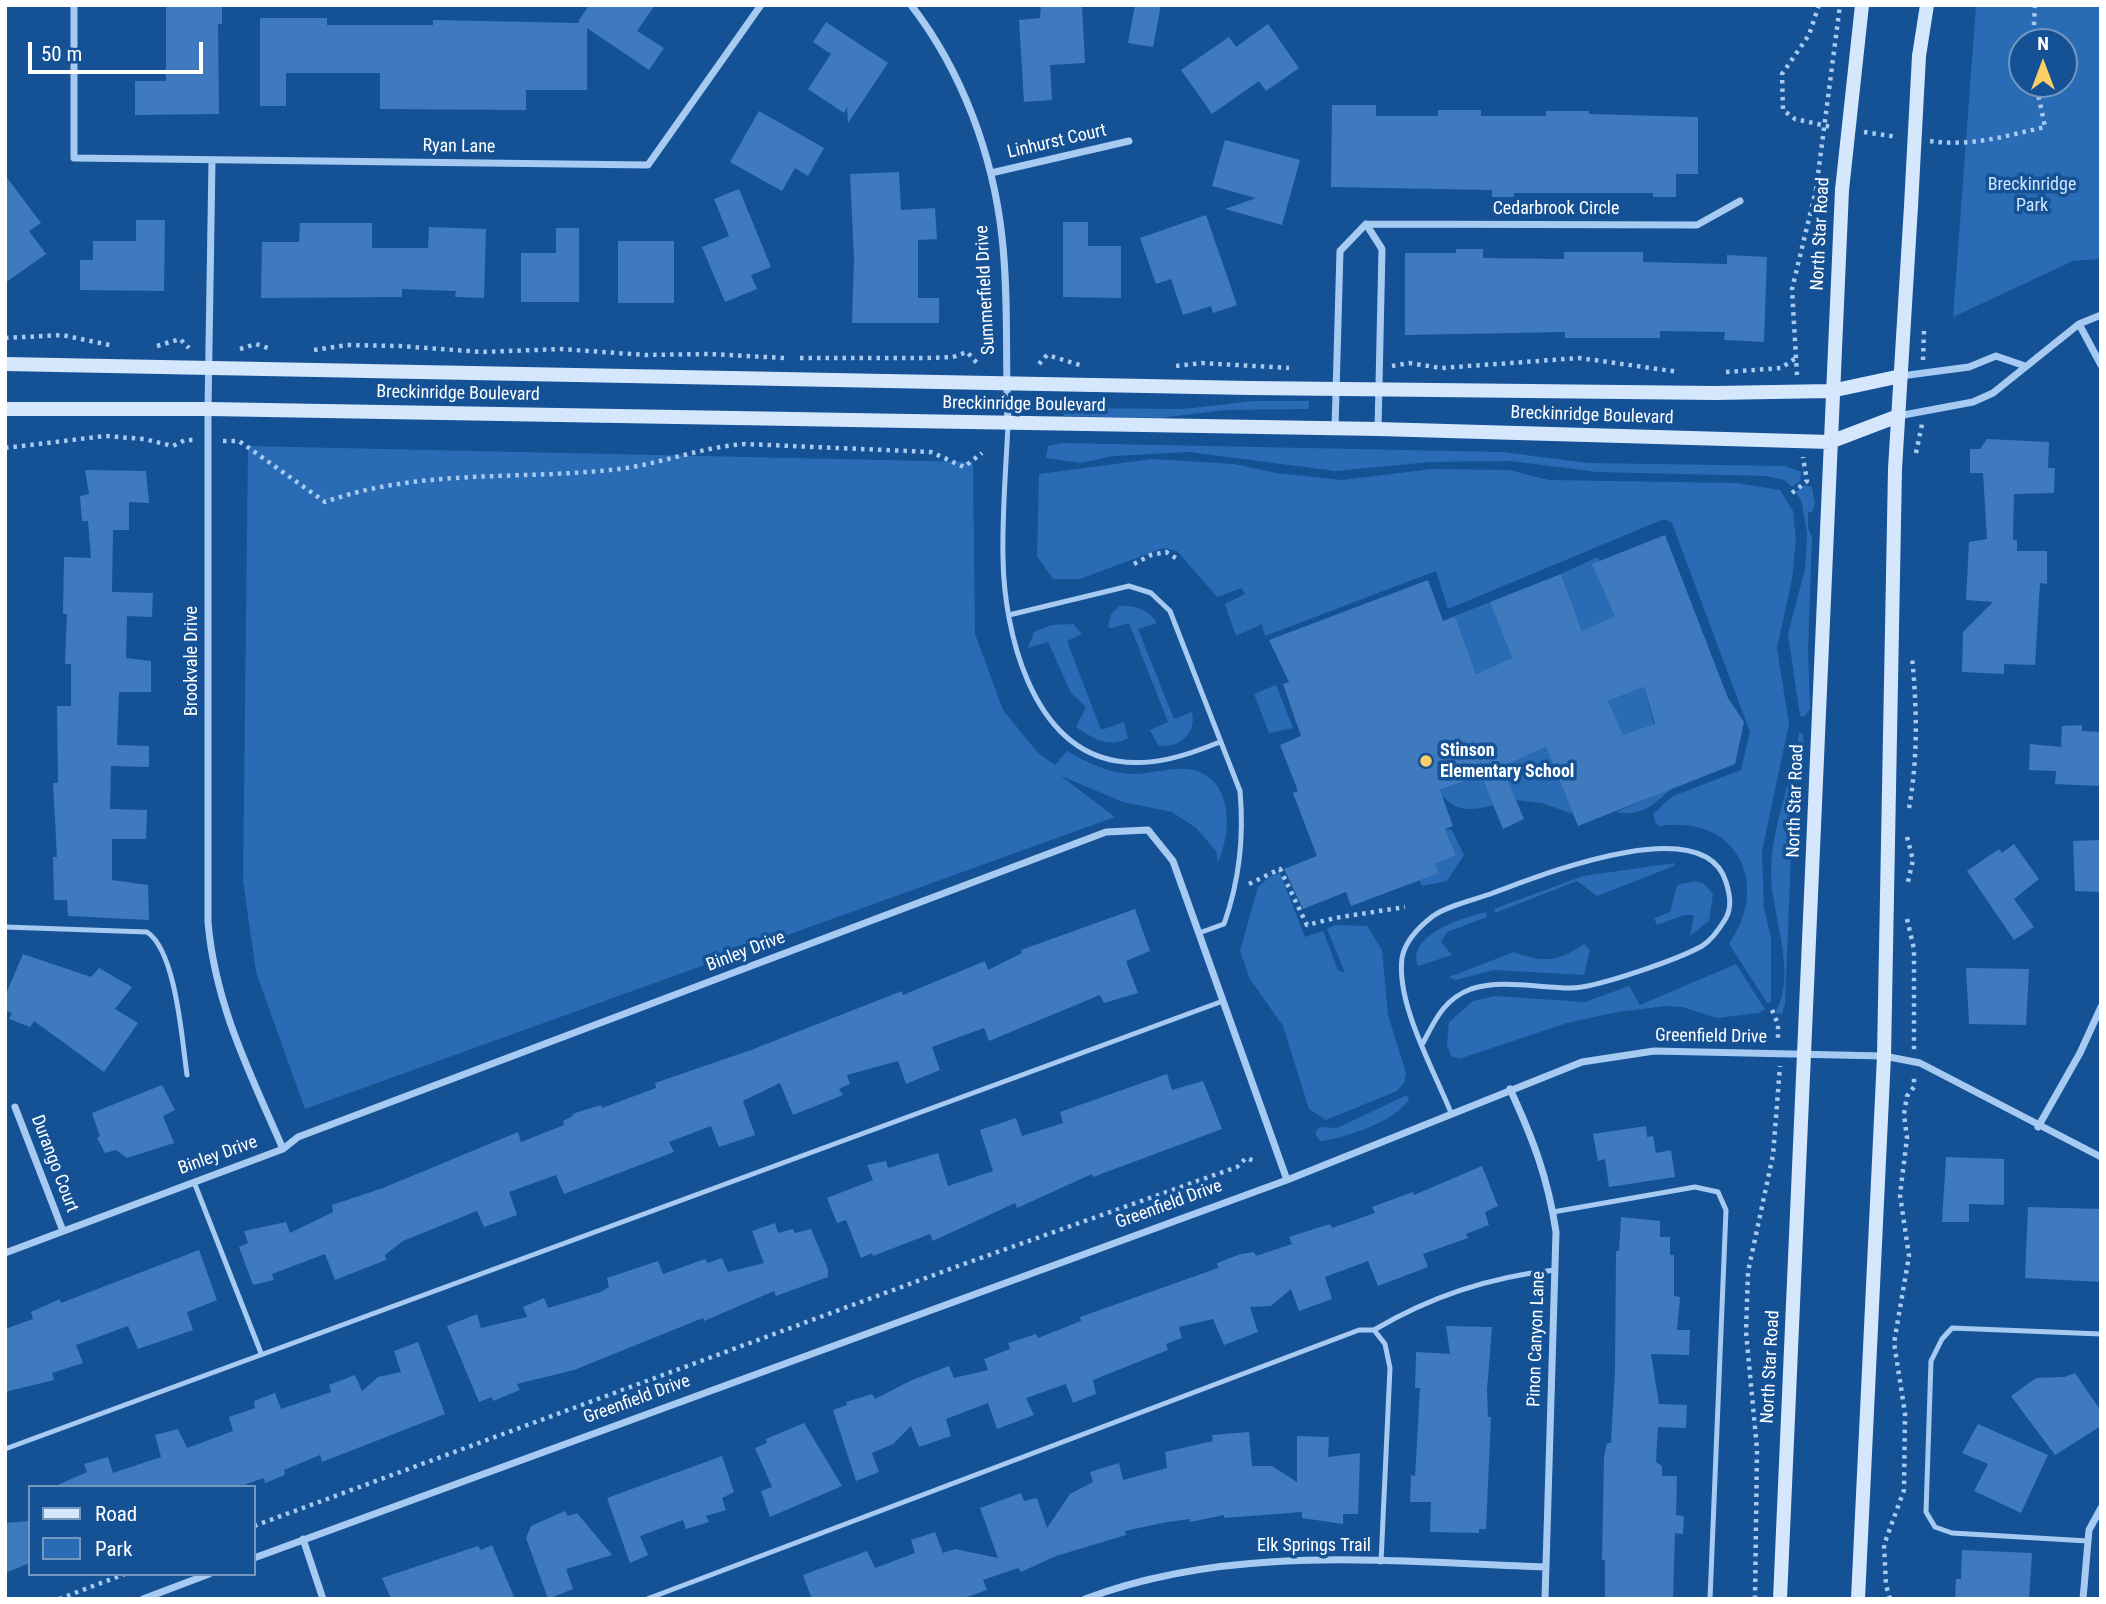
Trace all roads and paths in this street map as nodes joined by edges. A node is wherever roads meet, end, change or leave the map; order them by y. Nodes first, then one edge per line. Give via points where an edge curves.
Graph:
1 (74, 5) edge
2 (761, 5) edge
3 (911, 5) edge
4 (1819, 5) edge
5 (1840, 5) edge
6 (1862, 5) edge
7 (1927, 5) edge
8 (2035, 5) edge
9 (2034, 28) edge
10 (2039, 98) edge
11 (1835, 128) dead end
12 (1861, 131) dead end
13 (1900, 137) dead end
14 (1129, 141) dead end
15 (1926, 141) dead end
16 (212, 160) junction
17 (991, 173) junction
18 (1740, 201) dead end
19 (1366, 224) junction
20 (2101, 315) edge
21 (1923, 323) dead end
22 (2079, 324) junction
23 (5, 338) edge
24 (128, 347) dead end
25 (151, 347) dead end
26 (210, 349) junction
27 (277, 351) dead end
28 (305, 351) dead end
29 (1796, 358) junction
30 (1006, 363) junction
31 (5, 364) edge
32 (2101, 365) edge
33 (1093, 366) dead end
34 (1379, 366) junction
35 (2025, 366) junction
36 (1165, 367) dead end
37 (1294, 368) dead end
38 (209, 369) junction
39 (1716, 372) dead end
40 (1689, 374) dead end
41 (1922, 374) junction
42 (1901, 376) junction
43 (1006, 383) junction
44 (1337, 387) junction
45 (1378, 388) junction
46 (1831, 391) junction
47 (1799, 392) junction
48 (5, 409) edge
49 (208, 409) junction
50 (1922, 411) junction
51 (1898, 416) junction
52 (1008, 424) junction
53 (1334, 429) junction
54 (1378, 429) junction
55 (208, 441) junction
56 (1801, 441) junction
57 (1830, 442) junction
58 (5, 448) edge
59 (982, 453) dead end
60 (1915, 463) dead end
61 (1792, 493) dead end
62 (1179, 560) dead end
63 (1134, 564) dead end
64 (1009, 615) junction
65 (1911, 645) dead end
66 (1220, 742) junction
67 (1908, 813) dead end
68 (1905, 834) dead end
69 (1249, 884) dead end
70 (1906, 890) dead end
71 (1405, 907) dead end
72 (1906, 910) dead end
73 (5, 927) edge
74 (1199, 933) junction
75 (1223, 1001) junction
76 (2101, 1007) edge
77 (1772, 1010) dead end
78 (1423, 1043) junction
79 (1779, 1054) junction
80 (1804, 1055) junction
81 (1884, 1056) junction
82 (1915, 1062) junction
83 (187, 1075) dead end
84 (1510, 1089) junction
85 (15, 1108) dead end
86 (1451, 1113) junction
87 (2038, 1127) junction
88 (283, 1149) junction
89 (2101, 1157) edge
90 (1255, 1160) dead end
91 (1287, 1180) junction
92 (194, 1182) junction
93 (1553, 1212) junction
94 (62, 1231) junction
95 (5, 1253) edge
96 (1555, 1270) junction
97 (1374, 1330) junction
98 (2101, 1334) edge
99 (261, 1353) junction
100 (5, 1449) edge
101 (2101, 1508) edge
102 (256, 1525) edge
103 (303, 1539) junction
104 (2088, 1541) junction
105 (256, 1557) edge
106 (1381, 1562) junction
107 (1546, 1567) junction
108 (120, 1576) edge
109 (204, 1576) edge
110 (59, 1599) edge
111 (144, 1599) edge
112 (323, 1599) edge
113 (647, 1599) edge
114 (1085, 1599) edge
115 (1545, 1599) edge
116 (1710, 1599) edge
117 (1755, 1599) edge
118 (1780, 1599) edge
119 (1858, 1599) edge
120 (1890, 1599) edge
121 (2083, 1599) edge

1 - 16 street, Ryan Lane via 74,158
2 - 16 street, Ryan Lane via 648,165
3 - 17 street, Summerfield Drive via 970,107
4 - 11 path via 1809,35 1782,74 1783,110 1801,122
5 - 29 path, bridge via 1816,190 1792,289
6 - 46 street, North Star Road, bridge via 1842,190
7 - 42 street, bridge via 1919,56
8 - 9 path
10 - 15 path via 2045,127 1987,141
12 - 13 path
14 - 17 street, Linhurst Court
16 - 26 street, Brookvale Drive
17 - 30 street, Summerfield Drive via 1002,237
18 - 19 street, Cedarbrook Circle via 1697,225
19 - 34 street via 1382,249
19 - 44 street via 1340,251
20 - 22 street, Breckinridge Boulevard
21 - 41 path
22 - 32 street
22 - 35 street, Breckinridge Boulevard
23 - 24 path via 62,335
25 - 26 path via 180,339 189,348
26 - 27 path via 256,344
26 - 38 street, Brookvale Drive
28 - 30 path via 347,345 789,358 926,358 967,352 975,363
29 - 39 path via 1781,369
29 - 47 path
30 - 33 path via 1041,364 1047,355
30 - 43 street, Summerfield Drive
31 - 38 street, Breckinridge Boulevard
34 - 40 path via 1409,363 1441,368 1580,358
34 - 45 street
35 - 41 street, Breckinridge Boulevard via 1996,356 1969,367
35 - 50 street, Breckinridge Boulevard via 1993,393 1973,402
36 - 37 path via 1202,363
38 - 43 street, Breckinridge Boulevard
38 - 49 street, Brookvale Drive
41 - 42 street, Breckinridge Boulevard
42 - 46 street, Breckinridge Boulevard
42 - 51 street
43 - 44 street, Breckinridge Boulevard
43 - 52 street, Summerfield Drive
44 - 45 street, Breckinridge Boulevard
44 - 53 street
45 - 47 street, Breckinridge Boulevard
45 - 54 street
46 - 47 street, Breckinridge Boulevard
46 - 57 street, North Star Road
48 - 49 street, Breckinridge Boulevard
49 - 52 street, Breckinridge Boulevard
49 - 55 street, Brookvale Drive
50 - 51 street, Breckinridge Boulevard
50 - 60 path via 1923,431
51 - 57 street, Breckinridge Boulevard
51 - 81 street
52 - 53 street, Breckinridge Boulevard
52 - 64 lane via 1003,559
53 - 54 street, Breckinridge Boulevard
54 - 56 street, Breckinridge Boulevard
55 - 58 path via 185,440 173,446 105,436
55 - 59 path via 239,441 325,502 464,475 643,467 717,446 773,444 931,452 964,467
55 - 88 street, Brookvale Drive via 208,922 212,964 235,1039
56 - 57 street, Breckinridge Boulevard
56 - 61 path via 1807,481
57 - 80 street, North Star Road
62 - 63 path via 1166,552
64 - 66 lane via 1032,692 1054,725 1080,747 1116,761 1147,762 1187,756
64 - 66 lane via 1129,586 1152,593 1170,611
65 - 67 path via 1916,769
66 - 74 lane via 1240,791 1238,859 1233,899 1224,923
68 - 70 path via 1913,860
69 - 71 path via 1280,869 1307,925
72 - 82 path via 1914,949
73 - 83 lane via 147,932 157,939 166,957
74 - 75 street, Binley Drive
74 - 88 street, Binley Drive via 1173,861 1148,830 1106,832 298,1137
75 - 91 street, Binley Drive
75 - 99 lane
76 - 87 street
77 - 79 path
78 - 78 lane via 1441,1008 1470,989 1597,985 1703,945 1729,911 1724,876 1693,851 1666,848 1574,862 1435,915 1412,935 1402,957 1406,1008
78 - 86 lane
79 - 80 street, Greenfield Drive
79 - 84 street, Greenfield Drive via 1654,1051 1582,1062
79 - 117 path via 1781,1083 1773,1155 1748,1272 1746,1332 1757,1449
80 - 81 street, Greenfield Drive
80 - 118 street, North Star Road
81 - 82 street, Greenfield Drive
81 - 119 street
82 - 87 street, Greenfield Drive
82 - 120 path via 1914,1087 1904,1114 1907,1138 1900,1195 1909,1256 1894,1343 1904,1403 1904,1490 1884,1545
84 - 86 street, Greenfield Drive
84 - 93 street, Pinon Canyon Lane via 1539,1152
85 - 94 street, Durango Court
86 - 91 street, Greenfield Drive
87 - 89 street, Greenfield Drive
88 - 92 street, Binley Drive
90 - 102 path via 1246,1158 1237,1167
91 - 103 street, Greenfield Drive
92 - 94 street, Binley Drive
92 - 99 lane
93 - 96 street, Pinon Canyon Lane
93 - 116 lane via 1695,1187 1718,1192 1726,1210
94 - 95 street, Binley Drive
96 - 97 lane via 1455,1290
96 - 107 street, Pinon Canyon Lane
97 - 106 lane via 1385,1344 1390,1368
97 - 113 lane via 1359,1330
98 - 104 lane via 1952,1328 1931,1361 1926,1513 1935,1527 1952,1533
99 - 100 lane
101 - 104 street
103 - 105 street, Greenfield Drive
103 - 112 street
104 - 121 street
106 - 107 street, Elk Springs Trail
106 - 114 street, Elk Springs Trail via 1258,1560 1210,1565
107 - 115 street, Pinon Canyon Lane
108 - 110 path
109 - 111 street

